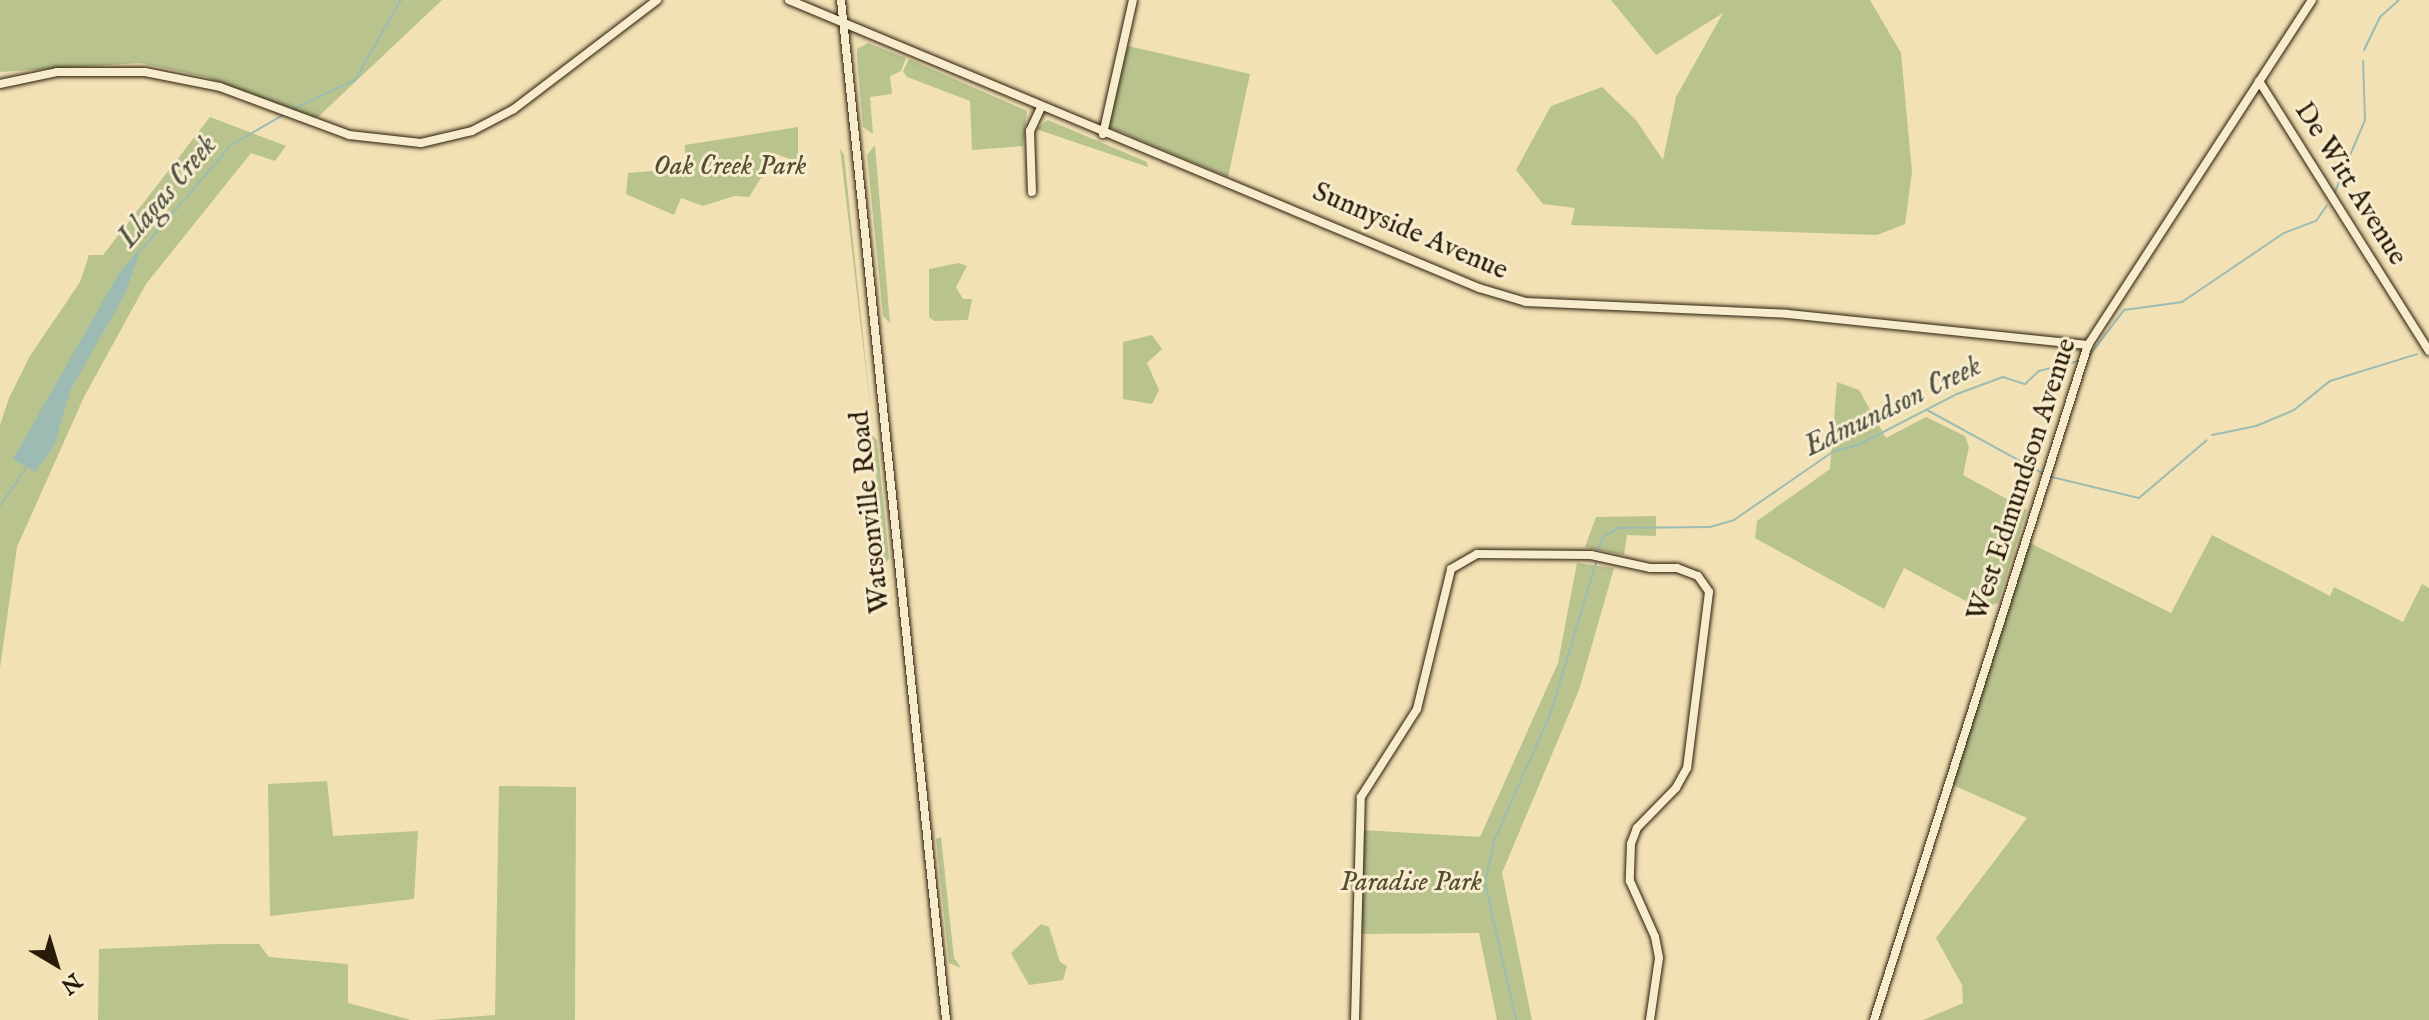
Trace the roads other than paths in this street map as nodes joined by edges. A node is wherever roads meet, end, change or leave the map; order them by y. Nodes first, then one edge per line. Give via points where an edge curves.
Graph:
1 (657, 0) edge
2 (789, 0) edge
3 (841, 0) edge
4 (1133, 0) edge
5 (2312, 0) edge
6 (844, 25) junction
7 (2259, 81) junction
8 (0, 84) edge
9 (1041, 107) junction
10 (1103, 134) junction
11 (1032, 192) dead end
12 (2088, 345) junction
13 (2429, 351) edge
14 (946, 1020) edge
15 (1355, 1020) edge
16 (1650, 1020) edge
17 (1874, 1020) edge

1 - 8 street via 514,109 472,131 421,143 349,135 187,78 145,72 57,72
2 - 6 street, Sunnyside Avenue
3 - 6 street, Watsonville Road
4 - 10 street
5 - 7 street, West Edmundson Avenue
6 - 9 street, Sunnyside Avenue
6 - 14 street, Watsonville Road
7 - 12 street, West Edmundson Avenue
7 - 13 street, De Witt Avenue
9 - 10 street, Sunnyside Avenue
9 - 11 street via 1030,131
10 - 12 street, Sunnyside Avenue via 1272,198 1479,288 1526,302 1787,314
12 - 17 street, West Edmundson Avenue
15 - 16 street via 1361,797 1417,709 1451,569 1477,554 1591,555 1650,568 1677,568 1698,576 1709,592 1687,768 1676,788 1637,828 1631,844 1630,881 1659,958

